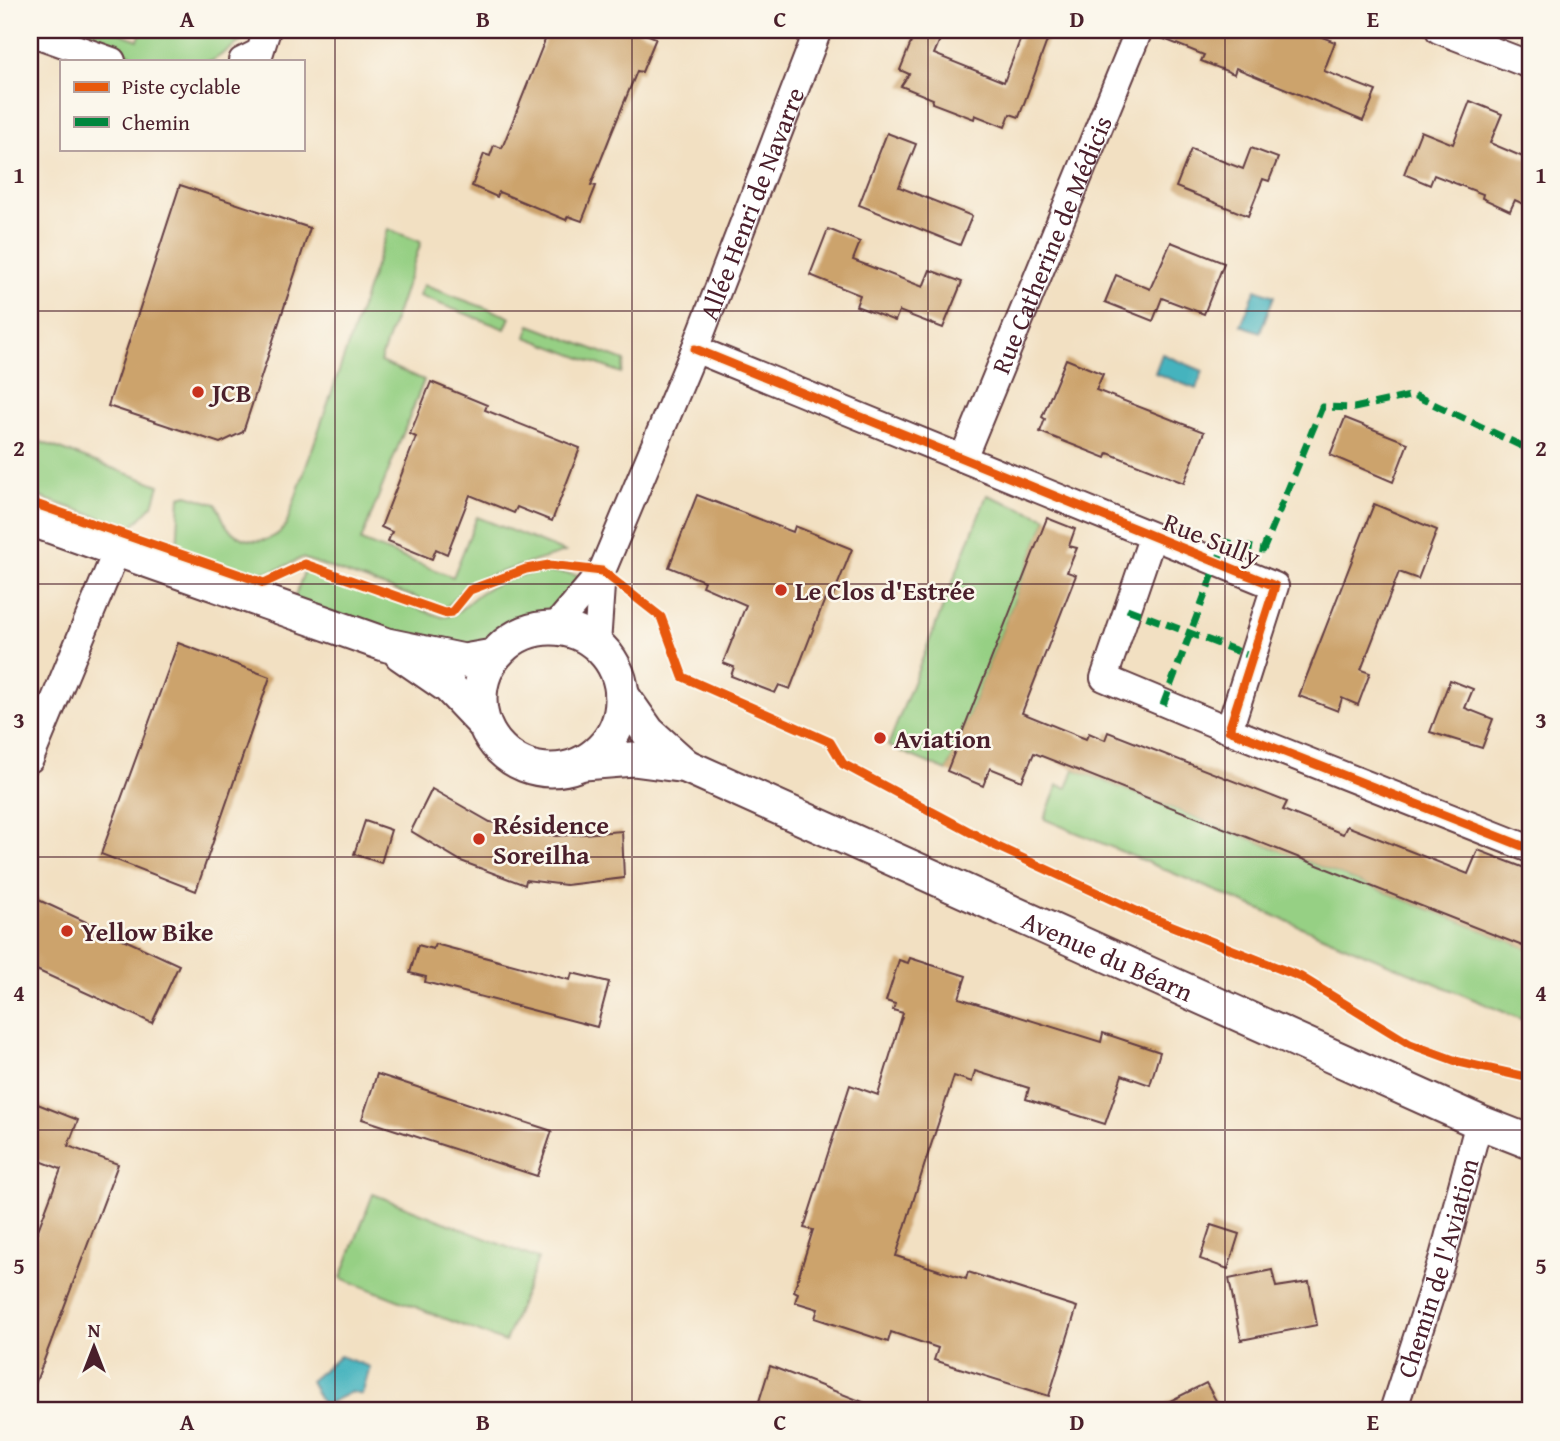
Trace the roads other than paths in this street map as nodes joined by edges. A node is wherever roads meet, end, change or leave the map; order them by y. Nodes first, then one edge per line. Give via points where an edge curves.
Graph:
1 (267, 30) edge
2 (818, 30) edge
3 (1139, 30) edge
4 (1440, 30) edge
5 (30, 32) edge
6 (109, 60) edge
7 (244, 60) edge
8 (1530, 65) edge
9 (695, 349) junction
10 (963, 458) junction
11 (30, 519) edge
12 (1152, 538) junction
13 (117, 550) junction
14 (602, 571) junction
15 (554, 628) junction
16 (387, 645) junction
17 (597, 645) junction
18 (494, 656) junction
19 (622, 695) junction
20 (484, 724) junction
21 (1229, 730) junction
22 (30, 759) edge
23 (584, 763) junction
24 (686, 766) junction
25 (1530, 849) edge
26 (1479, 1122) junction
27 (1530, 1142) edge
28 (1393, 1411) edge

1 - 7 street via 260,52
2 - 9 street, Allée Henri de Navarre
3 - 10 street, Rue Catherine de Médicis
4 - 8 street
5 - 6 street
9 - 10 street, Rue Sully
9 - 14 street, Allée Henri de Navarre
10 - 12 street, Rue Sully
11 - 13 street
12 - 21 street, Rue Sully via 1275,586
12 - 21 street, Rue Sully via 1104,678
13 - 16 street
13 - 22 street
14 - 15 street, Allée Henri de Navarre
14 - 17 street, Allée Henri de Navarre
15 - 17 street via 577,633
15 - 18 street via 510,640
16 - 18 street via 464,661
16 - 20 street via 449,687
17 - 19 street via 612,662
18 - 20 street via 483,673 479,700
19 - 23 street via 617,729 603,749
19 - 24 street, Avenue du Béarn via 648,732
20 - 23 street via 495,745 536,770 561,770
21 - 25 street, Rue Sully
23 - 24 street, Avenue du Béarn via 633,759
24 - 26 street, Avenue du Béarn
26 - 27 street, Avenue du Béarn
26 - 28 street, Chemin de l'Aviation via 1443,1257

